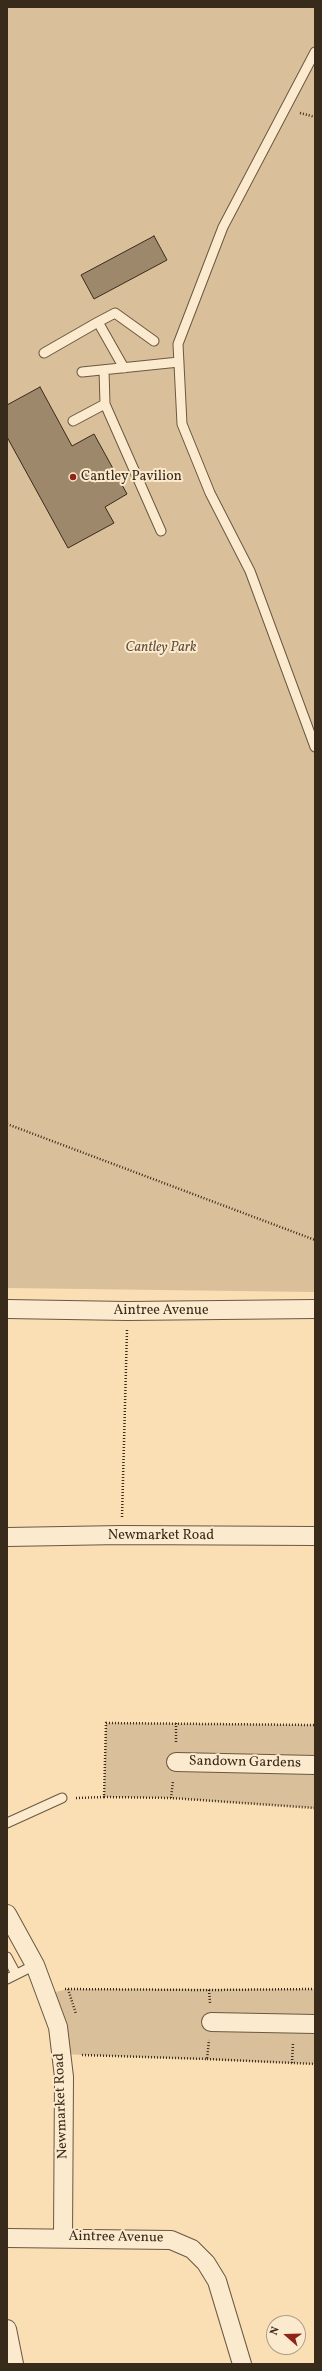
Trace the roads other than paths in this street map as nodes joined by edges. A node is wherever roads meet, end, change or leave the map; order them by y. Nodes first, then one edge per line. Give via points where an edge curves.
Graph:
1 (315, 52) edge
2 (98, 322) junction
3 (154, 341) dead end
4 (44, 353) dead end
5 (179, 362) junction
6 (124, 368) junction
7 (104, 370) junction
8 (82, 372) dead end
9 (105, 404) junction
10 (73, 421) dead end
11 (161, 531) dead end
12 (315, 747) edge
13 (7, 1309) edge
14 (315, 1309) edge
15 (315, 1536) edge
16 (7, 1537) edge
17 (176, 1762) dead end
18 (315, 1765) edge
19 (62, 1798) road end
20 (7, 1823) edge
21 (7, 1914) edge
22 (7, 1958) edge
23 (36, 1965) junction
24 (16, 1974) junction
25 (7, 1979) edge
26 (211, 2022) road end
27 (315, 2024) edge
28 (63, 2237) junction
29 (7, 2238) edge
30 (7, 2329) edge
31 (14, 2364) edge
32 (242, 2364) edge

1 - 5 lane via 223,227 178,344
2 - 3 lane via 115,314
2 - 4 lane
2 - 6 lane
5 - 6 lane
5 - 12 lane via 182,424 210,493 250,571
6 - 7 lane
7 - 8 lane
7 - 9 lane
9 - 10 lane
9 - 11 lane
13 - 14 street, Aintree Avenue
15 - 16 street, Newmarket Road
17 - 18 street, Sandown Gardens
19 - 20 lane
21 - 23 street, Newmarket Road
22 - 24 lane
23 - 24 lane
23 - 28 street, Newmarket Road via 58,2027 64,2077
24 - 25 lane
26 - 27 street
28 - 29 street, Aintree Avenue
28 - 32 street, Aintree Avenue via 171,2240 192,2249 206,2263 216,2281
30 - 31 street

